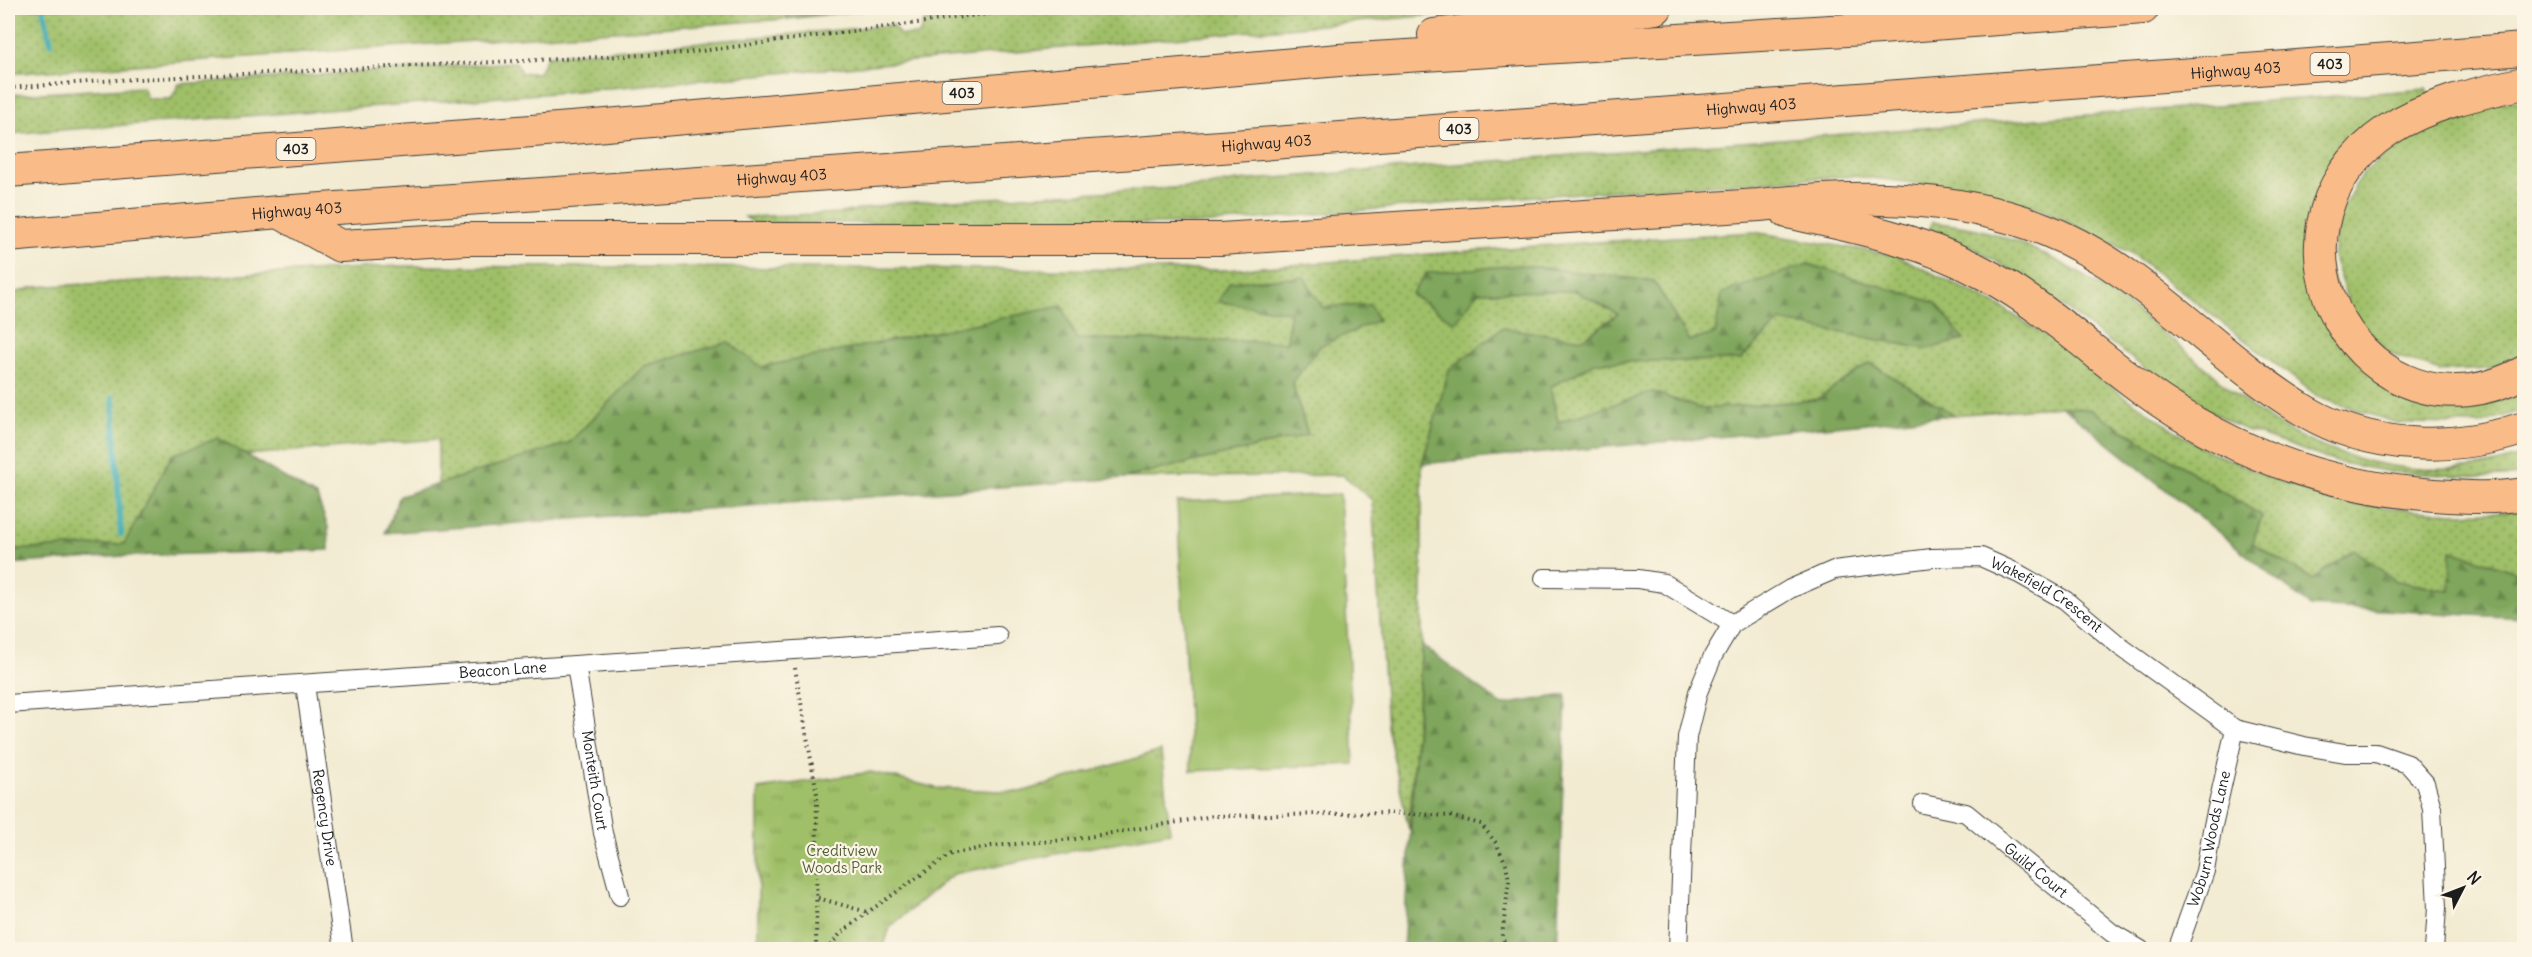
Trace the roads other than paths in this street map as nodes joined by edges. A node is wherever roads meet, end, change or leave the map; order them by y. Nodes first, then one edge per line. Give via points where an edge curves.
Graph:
1 (1656, 8) edge
2 (2143, 8) edge
3 (2524, 49) edge
4 (1340, 60) junction
5 (2524, 83) edge
6 (8, 171) edge
7 (1759, 205) junction
8 (279, 212) junction
9 (8, 236) edge
10 (2524, 372) edge
11 (2520, 431) edge
12 (2524, 494) edge
13 (1544, 578) dead end
14 (1732, 624) junction
15 (998, 636) dead end
16 (576, 665) junction
17 (305, 685) junction
18 (8, 704) edge
19 (2235, 729) junction
20 (1923, 804) dead end
21 (620, 896) dead end
22 (344, 950) edge
23 (1678, 950) edge
24 (2141, 950) edge
25 (2177, 950) edge
26 (2434, 950) edge

1 - 4 highway via 1413,37
2 - 4 highway, 403 via 1881,28
3 - 8 highway, Highway 403 / 403 via 1207,148
4 - 6 highway, 403 via 584,127
5 - 10 highway via 2431,109 2387,131 2352,165 2336,189 2325,218 2321,250 2324,285 2336,316 2360,348 2386,369 2417,383 2459,392 2510,380
7 - 8 highway via 1220,239 466,239 340,246
7 - 11 highway via 1831,198 1919,201 2012,218 2045,229 2121,269 2273,389 2328,422 2374,438 2422,444 2478,441
7 - 12 highway via 1872,230 1948,255 2052,316 2144,390 2190,421 2275,461 2382,489 2462,497
8 - 9 highway, Highway 403 / 403
13 - 14 street via 1665,583
14 - 19 street, Wakefield Crescent via 1790,589 1834,570 1932,558 1982,557 2065,600 2121,647
14 - 23 street, Wakefield Crescent via 1698,692 1687,737
15 - 16 street, Beacon Lane
16 - 17 street, Beacon Lane
16 - 21 street, Monteith Court via 603,833
17 - 18 street, Beacon Lane
17 - 22 street, Regency Drive
19 - 25 street, Woburn Woods Lane via 2205,871
19 - 26 street, Wakefield Crescent via 2335,751 2376,753 2408,764 2425,783 2432,808 2437,908
20 - 24 street, Guild Court via 1966,813 2112,933

